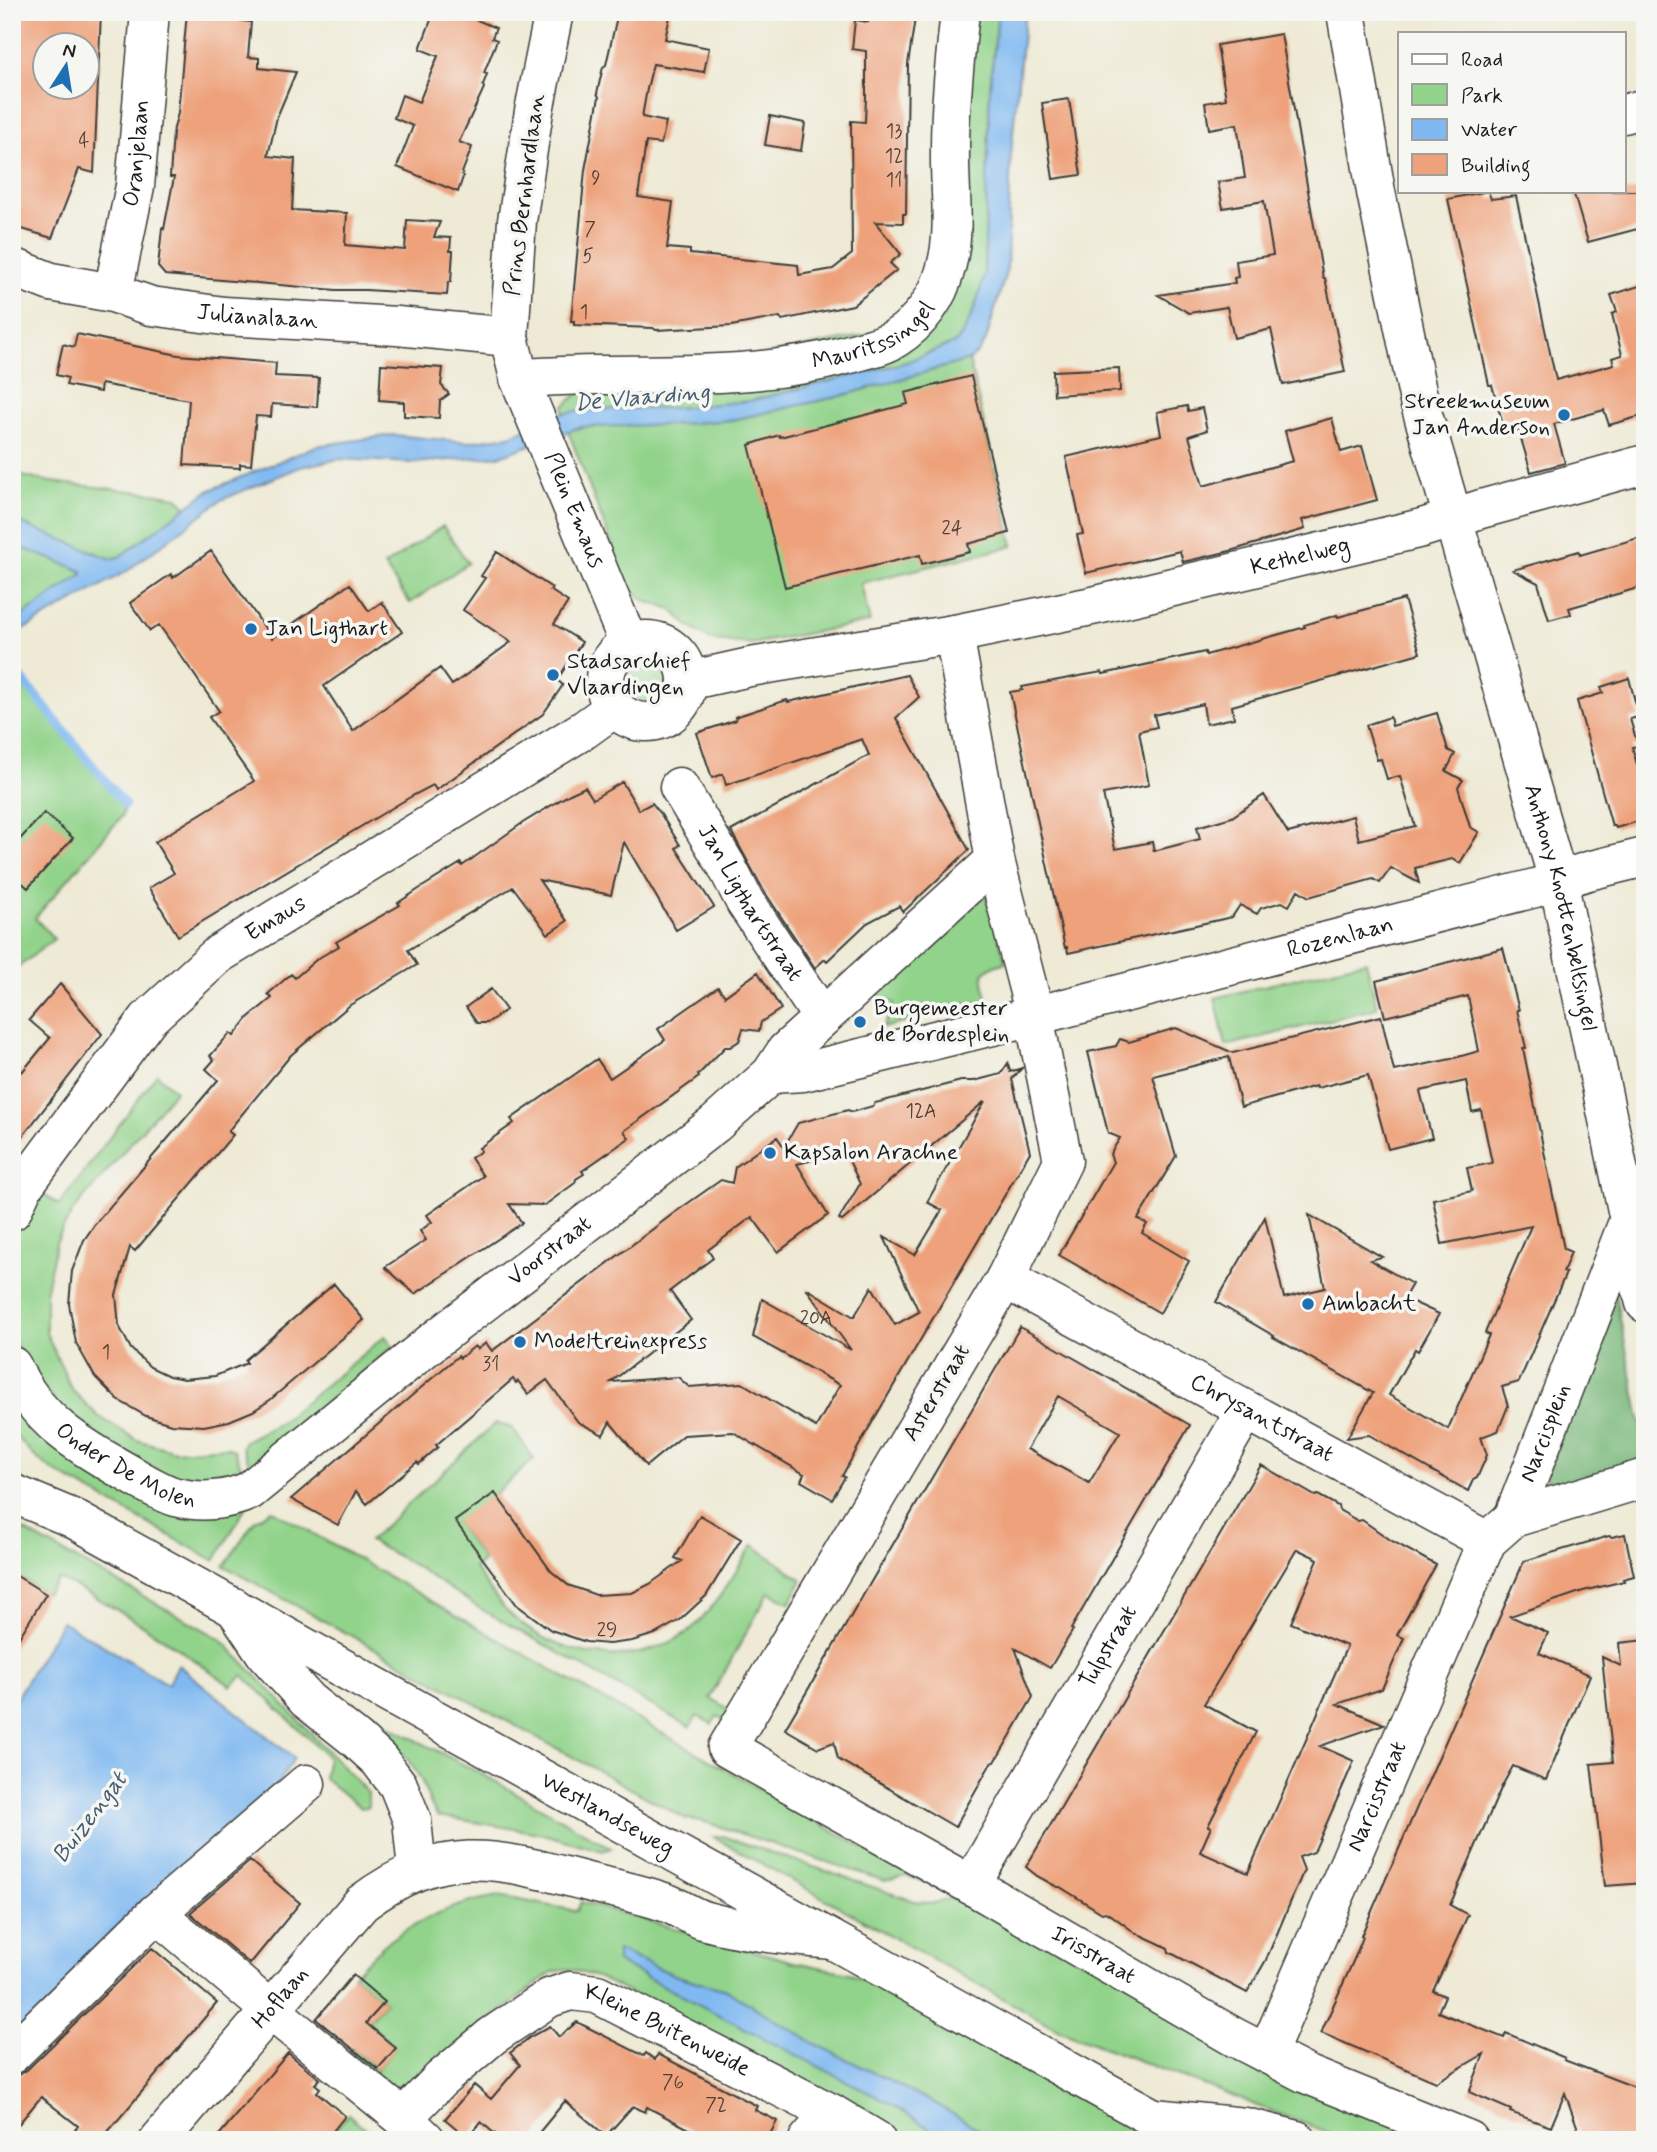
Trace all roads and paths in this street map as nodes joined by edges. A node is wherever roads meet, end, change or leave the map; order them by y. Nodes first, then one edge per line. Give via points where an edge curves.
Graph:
1 (150, 12) edge
2 (554, 12) edge
3 (960, 12) edge
4 (1346, 12) edge
5 (1645, 107) edge
6 (1626, 113) edge
7 (1386, 167) edge
8 (12, 267) edge
9 (113, 293) junction
10 (509, 337) junction
11 (524, 392) junction
12 (1645, 464) edge
13 (1452, 519) junction
14 (954, 634) junction
15 (629, 643) junction
16 (687, 681) junction
17 (614, 708) junction
18 (679, 787) dead end
19 (1645, 857) edge
20 (995, 860) junction
21 (1573, 876) junction
22 (1034, 1016) junction
23 (818, 1021) junction
24 (835, 1065) junction
25 (771, 1074) junction
26 (12, 1211) edge
27 (1629, 1220) junction
28 (1005, 1279) junction
29 (1645, 1303) edge
30 (12, 1366) edge
31 (1246, 1410) junction
32 (12, 1475) edge
33 (268, 1476) joint
34 (1645, 1478) edge
35 (12, 1493) edge
36 (61, 1513) junction
37 (1500, 1530) junction
38 (234, 1607) junction
39 (341, 1668) junction
40 (356, 1738) junction
41 (727, 1748) joint
42 (306, 1784) dead end
43 (417, 1871) junction
44 (971, 1885) junction
45 (762, 1901) junction
46 (667, 1903) junction
47 (156, 1913) junction
48 (832, 1940) junction
49 (270, 2009) junction
50 (12, 2054) edge
51 (1267, 2054) junction
52 (1154, 2118) junction
53 (820, 2126) edge
54 (414, 2129) edge
55 (159, 2140) edge
56 (876, 2140) edge
57 (1193, 2140) edge
58 (1297, 2140) edge
59 (1469, 2140) edge

1 - 9 street, Oranjelaan via 135,186
2 - 10 street, Prins Bernhardlaan via 517,221
3 - 11 street, Mauritssingel via 952,78 951,238 935,298 918,319 896,338 822,361
4 - 7 street, Anthony Knottenbeltsingel
5 - 6 street
7 - 13 street, Anthony Knottenbeltsingel via 1419,401
8 - 9 street, Julianalaan via 51,282
9 - 10 street, Julianalaan via 151,306 224,316
10 - 11 street, Prins Bernhardlaan
11 - 15 street, Plein Emaus
12 - 13 street, Kethelweg
13 - 14 street, Kethelweg via 1097,605
13 - 21 street, Anthony Knottenbeltsingel
14 - 16 street
14 - 20 street
15 - 16 street via 649,640 668,647 682,662
15 - 17 street via 618,650 605,672 607,697
16 - 17 street via 678,707 656,721 633,721
17 - 26 street, Emaus via 219,954 148,1019 23,1187
18 - 23 street, Jan Ligthartstraat
19 - 21 street, Rozenlaan
20 - 22 street
20 - 23 street
21 - 22 street, Rozenlaan
21 - 27 street, Anthony Knottenbeltsingel
22 - 24 street
22 - 28 street, Asterstraat via 1063,1161
23 - 24 street
23 - 25 street, Voorstraat via 786,1051
24 - 25 street
25 - 33 street, Voorstraat via 715,1124 431,1343
27 - 29 street, Anthony Knottenbeltsingel
27 - 37 street, Narcisplein
28 - 31 street, Chrysantstraat
28 - 41 street, Asterstraat
30 - 33 street, Onder De Molen via 34,1404 64,1434 174,1496 234,1497
31 - 37 street, Chrysantstraat
31 - 44 street, Tulpstraat
32 - 36 street, Westlandseweg
34 - 37 street, Narcisplein
35 - 36 street, Westlandseweg
36 - 38 street, Westlandseweg
37 - 51 street, Narcisstraat
38 - 39 street, Westlandseweg
38 - 40 street via 265,1653 307,1700
39 - 40 street via 331,1690
39 - 45 street, Westlandseweg
40 - 43 street via 398,1785 412,1820
41 - 44 street, Irisstraat
42 - 47 street
43 - 46 street, Hoflaan via 477,1859 511,1863
43 - 49 street, Hoflaan via 362,1903
44 - 51 street, Irisstraat
45 - 46 street, Hoflaan via 706,1895
45 - 48 street, Westlandseweg
46 - 48 street, Hoflaan via 703,1920
47 - 49 street
47 - 50 street
48 - 52 street, Westlandseweg
49 - 54 street
49 - 55 street, Hoflaan
51 - 59 street, Irisstraat
52 - 57 street, Westlandseweg
52 - 58 street, Westlandseweg via 1245,2127
53 - 54 street, Kleine Buitenweide via 597,1994 570,1991 549,1998 492,2036 440,2080
53 - 56 street, Kleine Buitenweide

